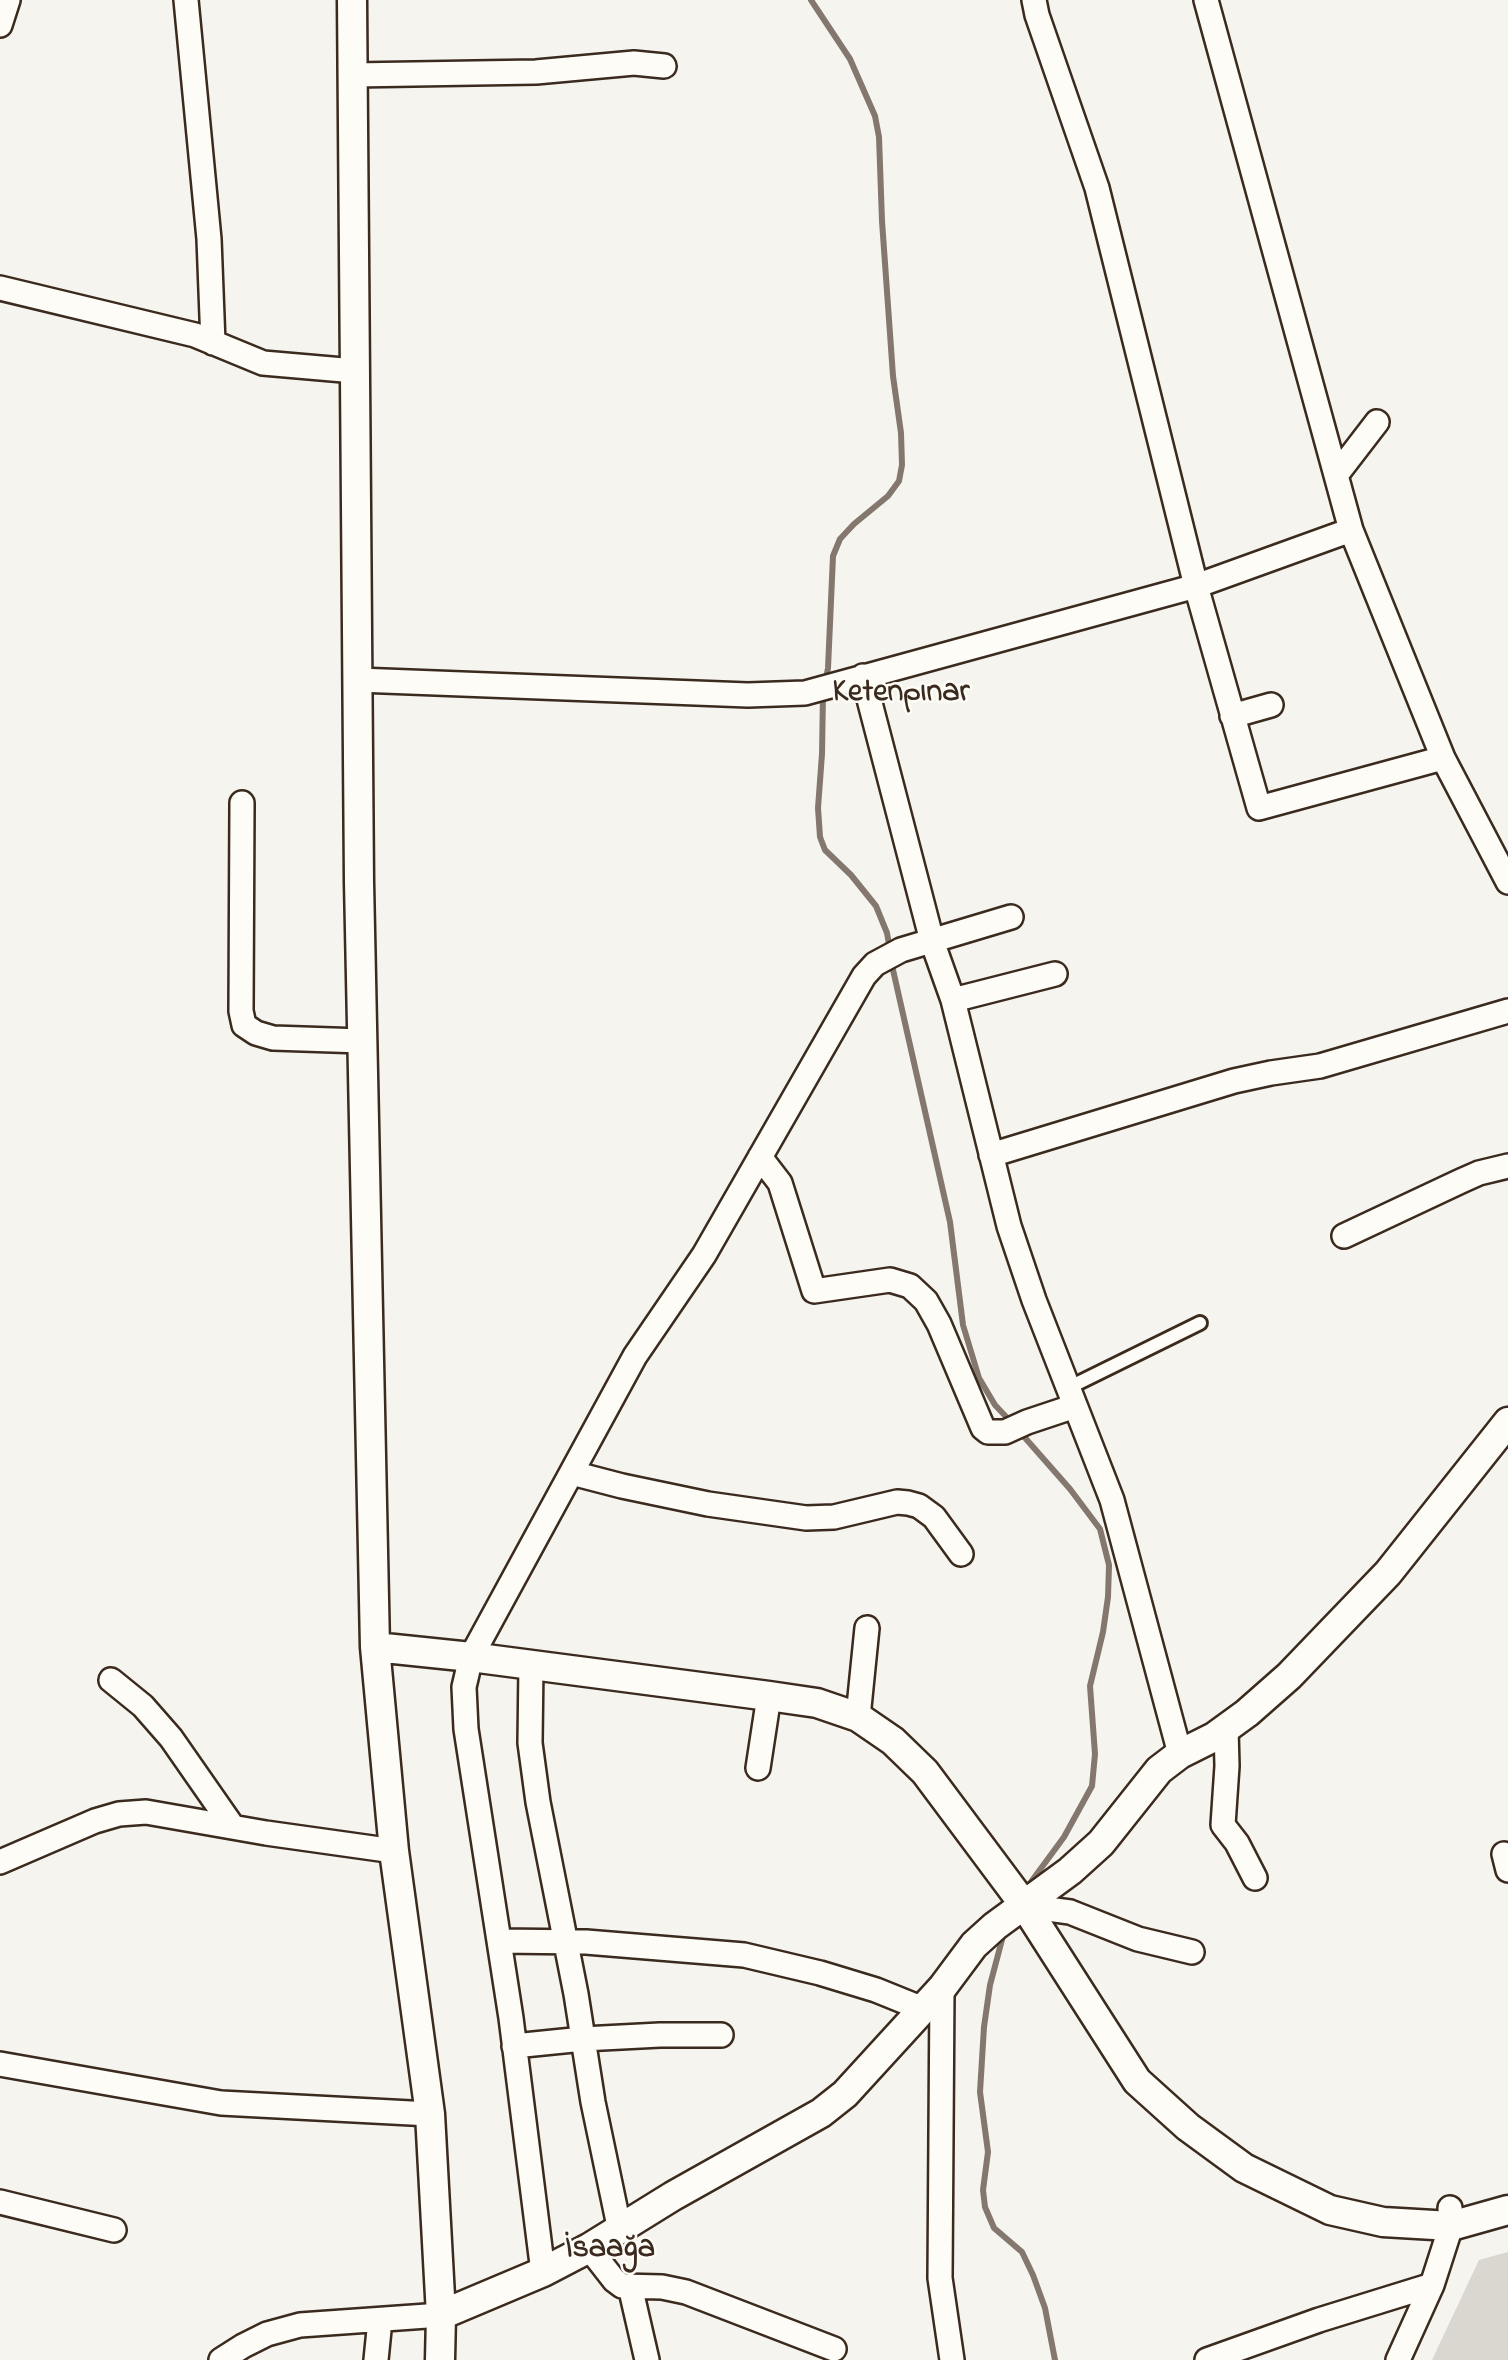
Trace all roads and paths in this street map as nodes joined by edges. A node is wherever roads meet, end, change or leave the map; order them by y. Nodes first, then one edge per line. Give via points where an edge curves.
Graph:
1 (8, 0) edge
2 (186, 0) edge
3 (352, 0) edge
4 (1034, 0) edge
5 (1206, 0) edge
6 (0, 25) edge
7 (664, 66) dead end
8 (353, 75) junction
9 (0, 288) edge
10 (213, 342) junction
11 (355, 371) junction
12 (1377, 422) dead end
13 (1336, 474) junction
14 (1352, 530) junction
15 (1196, 586) junction
16 (863, 676) junction
17 (358, 680) junction
18 (1271, 705) dead end
19 (1232, 716) junction
20 (1443, 758) junction
21 (242, 803) dead end
22 (1508, 882) edge
23 (1012, 916) dead end
24 (932, 941) junction
25 (1055, 974) dead end
26 (953, 1000) junction
27 (1508, 1011) edge
28 (362, 1041) junction
29 (991, 1155) junction
30 (760, 1157) junction
31 (1508, 1166) edge
32 (1344, 1236) dead end
33 (1200, 1323) dead end
34 (1072, 1397) junction
35 (1508, 1422) edge
36 (572, 1472) junction
37 (961, 1554) dead end
38 (867, 1628) dead end
39 (375, 1647) junction
40 (471, 1657) junction
41 (531, 1665) junction
42 (111, 1680) dead end
43 (769, 1696) junction
44 (858, 1717) junction
45 (1226, 1728) junction
46 (1180, 1754) junction
47 (758, 1768) dead end
48 (233, 1827) junction
49 (394, 1851) junction
50 (0, 1862) edge
51 (1255, 1878) dead end
52 (1025, 1906) junction
53 (499, 1941) junction
54 (566, 1941) junction
55 (1192, 1952) dead end
56 (942, 1988) junction
57 (923, 2008) junction
58 (721, 2035) dead end
59 (583, 2039) junction
60 (514, 2046) junction
61 (0, 2064) edge
62 (430, 2114) junction
63 (1508, 2190) edge
64 (0, 2202) edge
65 (1508, 2210) edge
66 (1450, 2217) junction
67 (114, 2230) dead end
68 (620, 2231) junction
69 (589, 2248) junction
70 (543, 2272) junction
71 (1432, 2285) junction
72 (630, 2286) junction
73 (441, 2315) junction
74 (380, 2320) junction
75 (834, 2349) dead end
76 (221, 2360) edge
77 (376, 2360) edge
78 (440, 2360) edge
79 (647, 2360) edge
80 (952, 2360) edge
81 (1207, 2360) edge
82 (1398, 2360) edge

1 - 6 street
2 - 10 street via 209,239
3 - 8 street
4 - 15 street via 1097,188
5 - 13 street
7 - 8 street via 634,63 536,72
8 - 11 street
9 - 10 street
10 - 11 street via 263,363
11 - 17 street
12 - 13 street
13 - 14 street
14 - 15 street
14 - 20 street
15 - 16 street
15 - 19 street
16 - 17 street via 804,693 748,695
16 - 24 street
17 - 28 street
18 - 19 street
19 - 20 street via 1258,808
20 - 22 street
21 - 28 street via 244,1025 273,1038
23 - 24 street
24 - 26 street
24 - 30 street via 901,950 864,976
25 - 26 street
26 - 29 street
27 - 29 street via 1320,1066 1234,1081
28 - 39 street
29 - 34 street via 1009,1227
30 - 34 street via 780,1183 814,1291 890,1280 910,1286 926,1301 939,1324 988,1432 1005,1432
30 - 36 street via 704,1255 635,1356
31 - 32 street via 1479,1173
33 - 34 lane
34 - 46 street via 1112,1500
35 - 45 street via 1388,1573 1289,1676
36 - 37 street via 708,1504 806,1518 908,1503 934,1517
36 - 40 street
38 - 44 street
39 - 40 street
39 - 49 street
40 - 41 street
40 - 53 street via 464,1687 466,1729
41 - 43 street
41 - 54 street via 530,1743
42 - 48 street via 171,1738
43 - 44 street via 817,1703
43 - 47 street
44 - 52 street via 893,1741 925,1772
45 - 46 street
45 - 51 street via 1223,1825
46 - 52 street via 1159,1770 1101,1843
48 - 49 street
48 - 50 street via 146,1812 119,1814
49 - 62 street
52 - 55 street via 1070,1912 1138,1939
52 - 56 street via 974,1945
52 - 66 street via 1137,2081 1188,2127 1244,2168 1330,2210
53 - 54 street
53 - 60 street
54 - 57 street via 744,1955 820,1973
54 - 59 street
56 - 57 street
56 - 80 street via 940,2278
57 - 68 street via 845,2094 821,2113
58 - 59 street
59 - 60 street
59 - 68 street
60 - 70 street
61 - 62 street via 221,2103
62 - 73 street
63 - 66 street
64 - 67 street
65 - 66 street
66 - 71 street
68 - 69 street
69 - 70 street
69 - 72 street via 614,2280
70 - 73 street
71 - 81 street
71 - 82 street
72 - 75 street via 685,2292
72 - 79 street
73 - 74 street
73 - 78 street
74 - 76 street via 300,2325 267,2334
74 - 77 street

